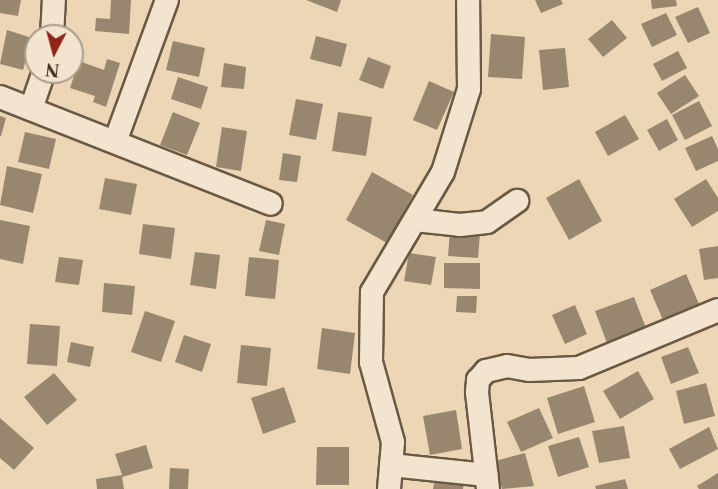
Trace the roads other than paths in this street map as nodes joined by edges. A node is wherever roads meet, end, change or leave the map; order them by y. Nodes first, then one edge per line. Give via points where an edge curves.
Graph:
1 (54, 0) edge
2 (167, 0) edge
3 (468, 0) edge
4 (53, 24) edge
5 (40, 84) edge
6 (0, 97) edge
7 (31, 109) junction
8 (115, 142) junction
9 (517, 201) dead end
10 (271, 204) dead end
11 (415, 220) junction
12 (718, 310) edge
13 (391, 465) junction
14 (487, 482) edge
15 (389, 489) edge

1 - 4 street
2 - 8 street
3 - 11 street via 469,89 443,172
5 - 7 street
6 - 7 street
7 - 8 street
8 - 10 street
9 - 11 street via 487,222 460,225
11 - 13 street via 372,292 371,362 393,442
12 - 14 street via 579,368 548,371 507,366 486,370 478,380 477,392
13 - 14 street
13 - 15 street

